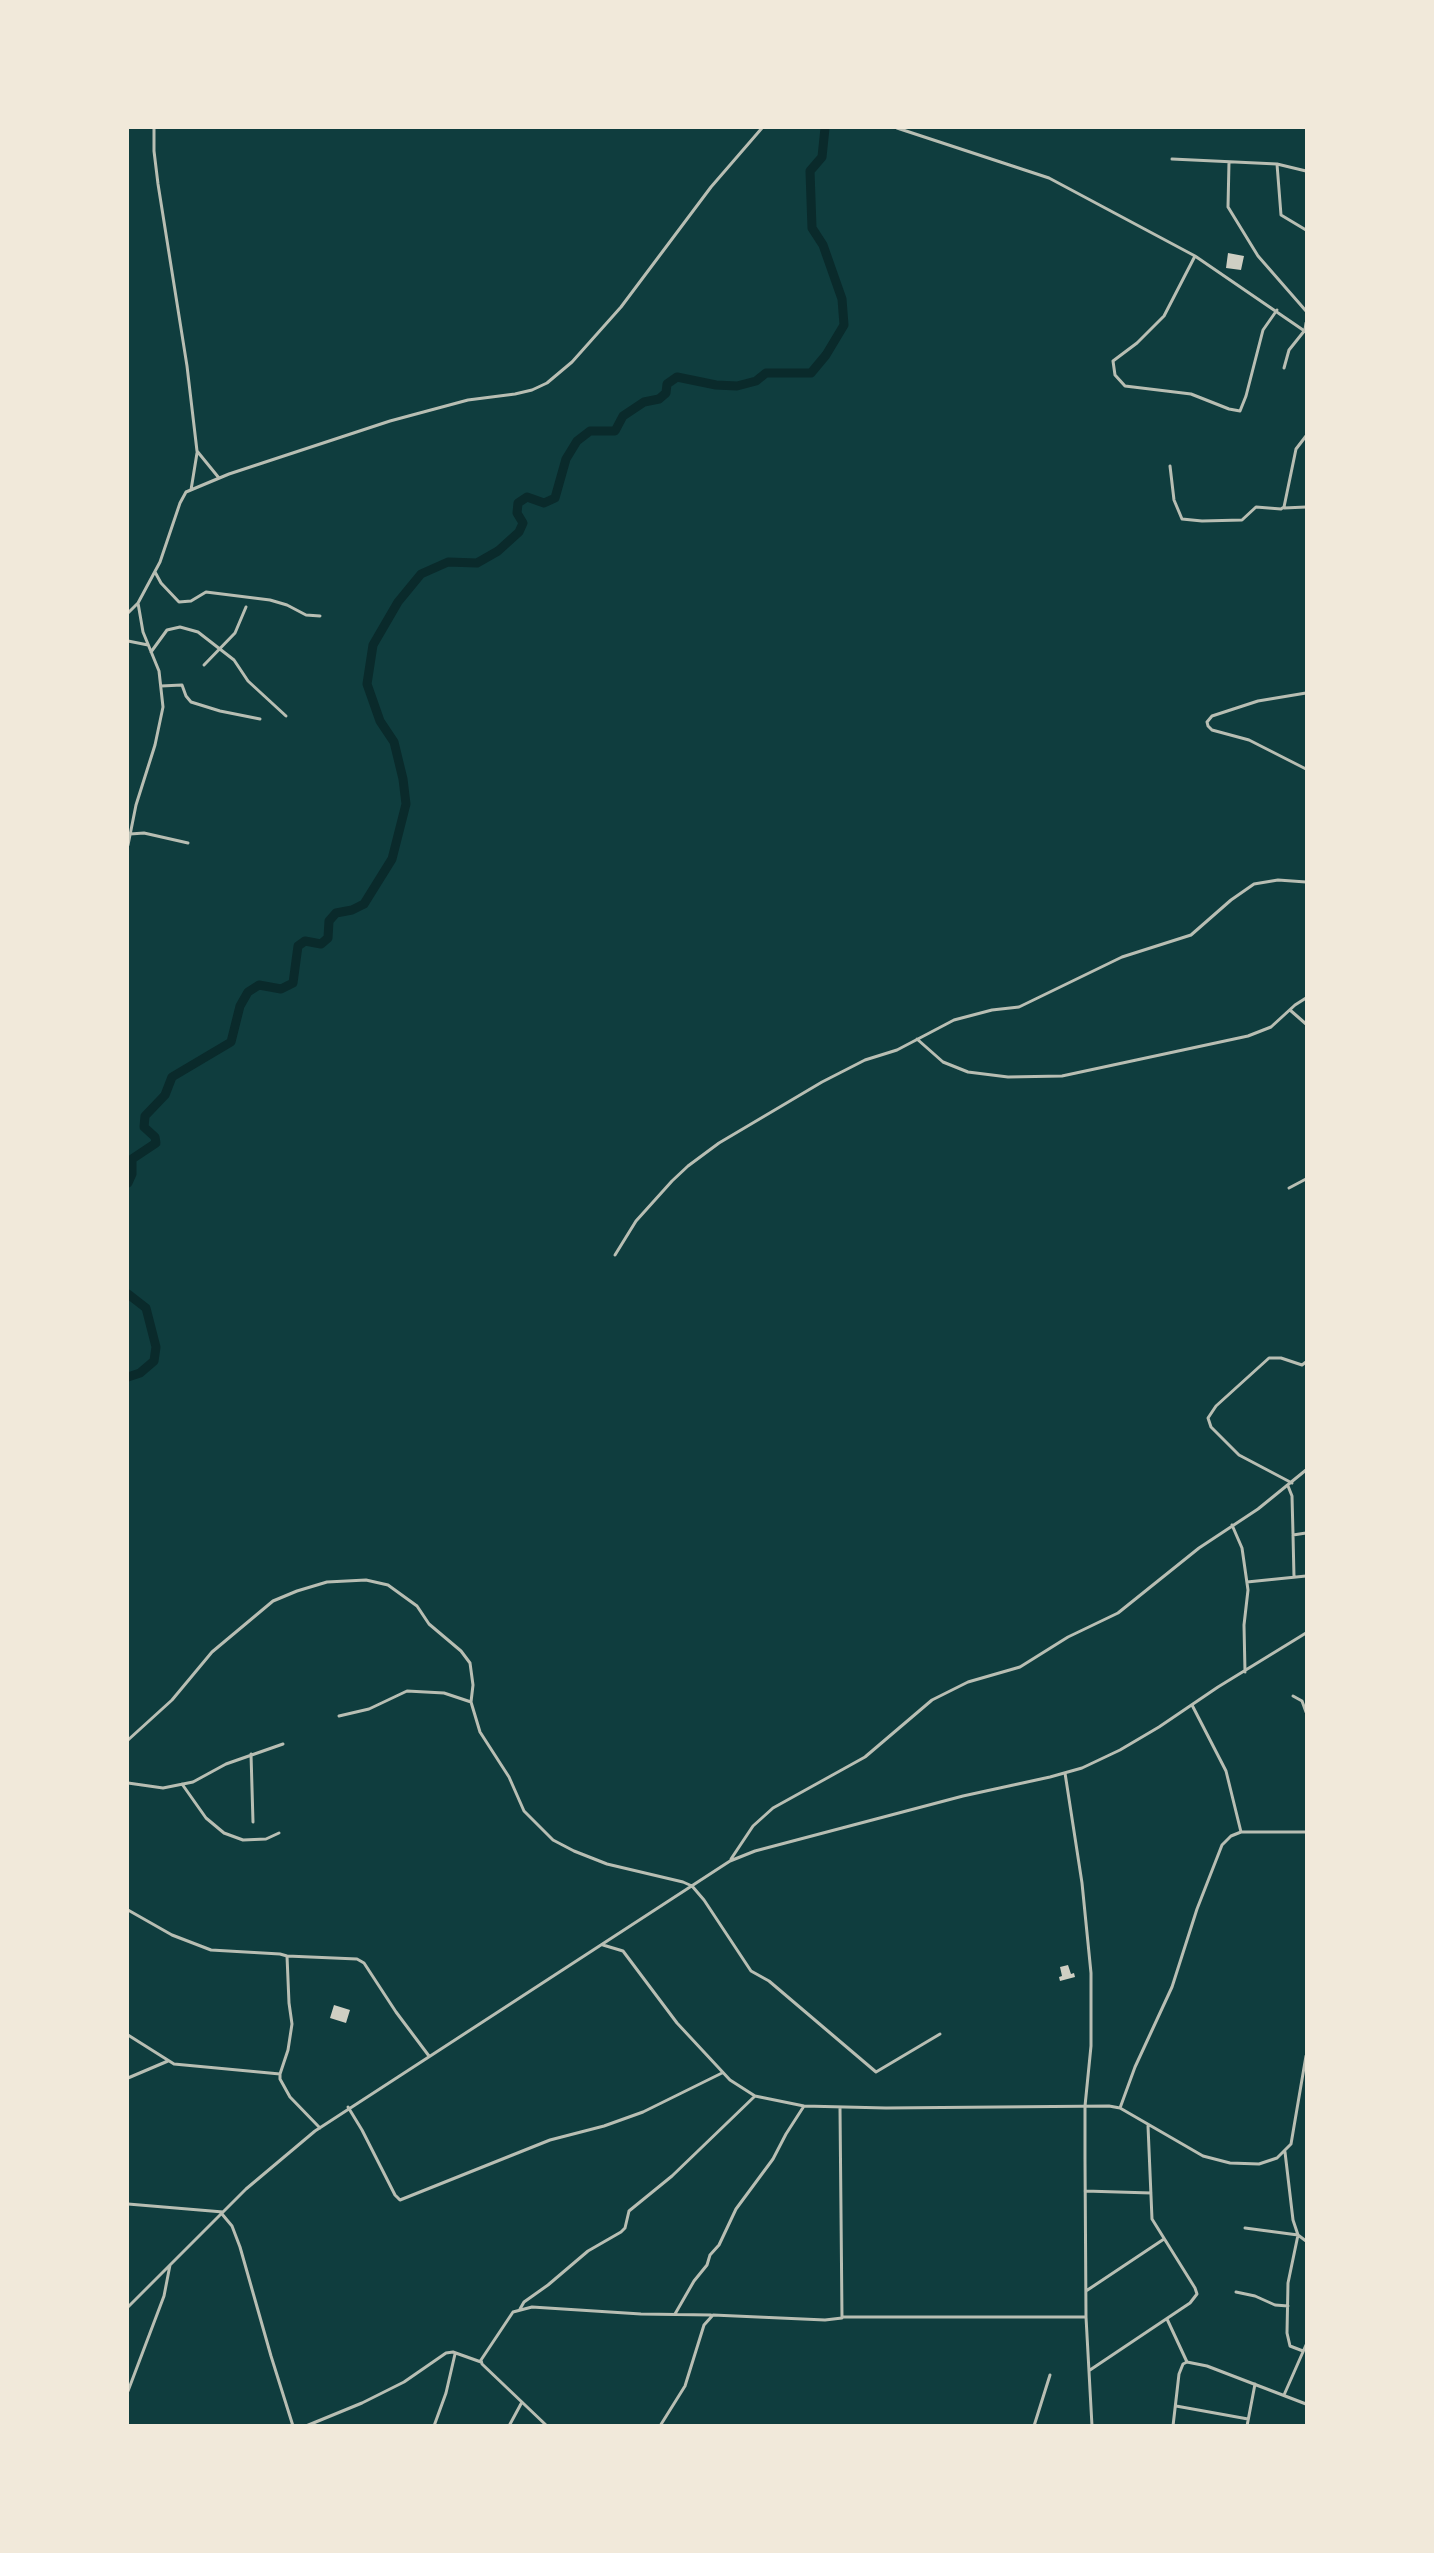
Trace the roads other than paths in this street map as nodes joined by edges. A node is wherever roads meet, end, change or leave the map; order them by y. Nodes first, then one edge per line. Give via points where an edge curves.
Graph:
1 (154, 128) edge
2 (762, 128) edge
3 (897, 128) edge
4 (1172, 159) dead end
5 (1229, 162) junction
6 (1277, 164) junction
7 (1306, 171) edge
8 (1306, 230) edge
9 (1195, 256) junction
10 (1276, 310) junction
11 (1306, 310) edge
12 (1306, 323) edge
13 (1306, 331) edge
14 (1284, 368) dead end
15 (1306, 436) edge
16 (197, 451) junction
17 (1170, 466) dead end
18 (219, 478) junction
19 (191, 490) junction
20 (1306, 507) edge
21 (1282, 508) junction
22 (155, 572) junction
23 (138, 603) junction
24 (246, 607) dead end
25 (128, 613) edge
26 (320, 616) dead end
27 (128, 640) edge
28 (148, 645) junction
29 (220, 648) junction
30 (151, 652) junction
31 (204, 665) dead end
32 (161, 686) junction
33 (1306, 693) edge
34 (286, 716) dead end
35 (260, 719) dead end
36 (1306, 769) edge
37 (130, 834) junction
38 (188, 843) dead end
39 (128, 845) edge
40 (1306, 882) edge
41 (1306, 998) edge
42 (1290, 1010) junction
43 (1306, 1024) edge
44 (917, 1039) junction
45 (1306, 1179) edge
46 (1289, 1188) dead end
47 (615, 1255) dead end
48 (1306, 1362) edge
49 (1306, 1470) edge
50 (1292, 1483) junction
51 (1288, 1486) junction
52 (1232, 1525) junction
53 (1306, 1533) edge
54 (1293, 1534) junction
55 (1306, 1576) edge
56 (1294, 1577) junction
57 (1247, 1582) junction
58 (1306, 1633) edge
59 (1245, 1672) junction
60 (1293, 1696) dead end
61 (471, 1702) junction
62 (1192, 1705) junction
63 (1306, 1712) edge
64 (339, 1716) dead end
65 (128, 1740) edge
66 (283, 1744) dead end
67 (251, 1754) junction
68 (1065, 1773) junction
69 (128, 1783) edge
70 (182, 1784) junction
71 (253, 1822) dead end
72 (1241, 1832) junction
73 (1306, 1832) edge
74 (279, 1833) dead end
75 (730, 1860) junction
76 (692, 1887) junction
77 (128, 1910) edge
78 (602, 1945) junction
79 (287, 1956) junction
80 (940, 2034) dead end
81 (128, 2035) edge
82 (429, 2055) junction
83 (1306, 2056) edge
84 (168, 2061) junction
85 (722, 2073) junction
86 (280, 2074) junction
87 (128, 2078) edge
88 (755, 2096) junction
89 (804, 2106) junction
90 (1085, 2106) junction
91 (348, 2107) junction
92 (840, 2108) junction
93 (1120, 2108) junction
94 (1148, 2126) junction
95 (320, 2128) junction
96 (1285, 2151) junction
97 (1085, 2191) junction
98 (1151, 2193) junction
99 (128, 2204) edge
100 (223, 2213) junction
101 (1245, 2228) dead end
102 (1298, 2235) junction
103 (1165, 2239) junction
104 (1306, 2241) edge
105 (170, 2264) junction
106 (1086, 2291) junction
107 (1236, 2292) dead end
108 (1288, 2306) junction
109 (128, 2307) edge
110 (520, 2309) junction
111 (675, 2314) junction
112 (713, 2315) junction
113 (842, 2318) junction
114 (1086, 2318) junction
115 (1167, 2319) junction
116 (1306, 2344) edge
117 (1304, 2351) junction
118 (455, 2354) junction
119 (481, 2362) junction
120 (1187, 2362) junction
121 (1090, 2370) junction
122 (1050, 2374) dead end
123 (1254, 2384) junction
124 (128, 2391) edge
125 (1284, 2395) junction
126 (522, 2402) junction
127 (1306, 2404) edge
128 (1176, 2406) junction
129 (1248, 2419) junction
130 (293, 2426) edge
131 (306, 2426) edge
132 (434, 2426) edge
133 (509, 2426) edge
134 (547, 2426) edge
135 (660, 2426) edge
136 (1034, 2426) edge
137 (1092, 2426) edge
138 (1173, 2426) edge
139 (1247, 2426) edge

1 - 16 street via 158,184
2 - 18 street via 711,188 615,315 547,383 515,394 468,400 390,421
3 - 9 street via 1049,178
4 - 5 street
5 - 6 street
5 - 11 street via 1228,207 1258,256
6 - 7 street
6 - 8 street via 1281,215
9 - 10 street
9 - 10 street via 1164,316 1137,344 1113,361 1115,375 1125,386 1191,394 1240,411 1263,330
10 - 13 street
12 - 13 street
13 - 14 street via 1289,350
15 - 21 street via 1296,449
16 - 18 street
16 - 19 street
17 - 21 street via 1174,500 1182,519 1242,520 1256,507
18 - 19 street
19 - 22 street via 180,503
20 - 21 street
22 - 23 street
22 - 26 street via 179,602 191,601 206,592 270,600 306,615
23 - 25 street
23 - 28 street
24 - 29 street via 235,633
27 - 28 street
28 - 30 street
29 - 30 street via 198,632 174,627 167,630
29 - 31 street
29 - 34 street via 256,690
30 - 32 street
32 - 35 street via 182,685 191,702
32 - 37 street via 161,718
33 - 36 street via 1258,701 1212,716 1207,722 1212,730 1249,740
37 - 38 street via 144,833
37 - 39 street
40 - 44 street via 1278,880 1254,884 1191,935 1122,957 1029,1004 954,1020
41 - 42 street
42 - 43 street
42 - 44 street via 1271,1027 1248,1036 1062,1077 985,1076 968,1072 943,1062
44 - 47 street via 842,1071 719,1143 672,1180 636,1221
45 - 46 street
48 - 50 street via 1302,1365 1269,1358 1208,1418 1211,1427 1239,1455
49 - 50 street
50 - 51 street
51 - 52 street
51 - 54 street
52 - 57 street via 1242,1548
52 - 75 street via 1118,1613 1068,1637 1020,1667 968,1682 932,1700 866,1756 773,1808 753,1826
53 - 54 street
54 - 56 street
55 - 56 street
56 - 57 street
57 - 59 street
58 - 59 street
59 - 62 street
60 - 63 street via 1302,1701
61 - 64 street via 444,1693 407,1692 369,1709
61 - 65 street via 470,1663 408,1598 381,1582 327,1582 282,1596 265,1608 212,1652 172,1700
61 - 76 street via 480,1732 520,1805 545,1833 561,1845 598,1861
62 - 68 street via 1120,1750
62 - 72 street via 1226,1771
66 - 67 street
67 - 70 street
67 - 71 street
68 - 75 street via 963,1796
68 - 90 street via 1091,1973 1091,2055
69 - 70 street via 163,1788
70 - 74 street via 206,1818 224,1833 243,1840 266,1839
72 - 73 street
72 - 93 street via 1226,1840 1216,1854 1172,1987 1134,2067
75 - 76 street
76 - 78 street
76 - 80 street via 751,1971 769,1981 876,2072
77 - 79 street via 172,1935 211,1950
78 - 82 street
78 - 85 street via 623,1951 677,2023
79 - 82 street via 351,1958 364,1963
79 - 86 street via 292,2024
81 - 84 street
82 - 91 street
83 - 96 street via 1294,2132
84 - 86 street via 191,2067
84 - 87 street
85 - 88 street
85 - 91 street via 643,2112 550,2140 400,2199
86 - 95 street via 290,2097
88 - 89 street
88 - 110 street via 672,2176 629,2211 621,2232 588,2251
89 - 92 street
89 - 111 street via 773,2159 736,2209 719,2245
90 - 92 street
90 - 93 street
90 - 97 street
91 - 95 street
92 - 113 street
93 - 94 street
94 - 96 street via 1203,2156 1230,2163 1269,2162
94 - 98 street
95 - 100 street via 269,2168
96 - 102 street
97 - 98 street
97 - 106 street
98 - 103 street via 1152,2219
99 - 100 street
100 - 105 street
100 - 130 street via 240,2247
101 - 102 street
102 - 104 street
102 - 108 street via 1288,2283
103 - 106 street
103 - 115 street via 1197,2292 1190,2303
105 - 109 street
105 - 124 street via 164,2296
106 - 114 street
107 - 108 street
108 - 117 street via 1288,2343
110 - 111 street
110 - 119 street via 513,2312
111 - 112 street
112 - 113 street
112 - 135 street via 704,2325 685,2386
113 - 114 street
114 - 121 street
115 - 120 street
115 - 121 street
116 - 117 street
117 - 125 street
118 - 119 street
118 - 131 street via 446,2353 404,2382
118 - 132 street
119 - 126 street
120 - 123 street
120 - 128 street via 1179,2374
121 - 137 street
122 - 136 street
123 - 125 street
123 - 129 street
125 - 127 street
126 - 133 street
126 - 134 street
128 - 129 street
128 - 138 street
129 - 139 street

